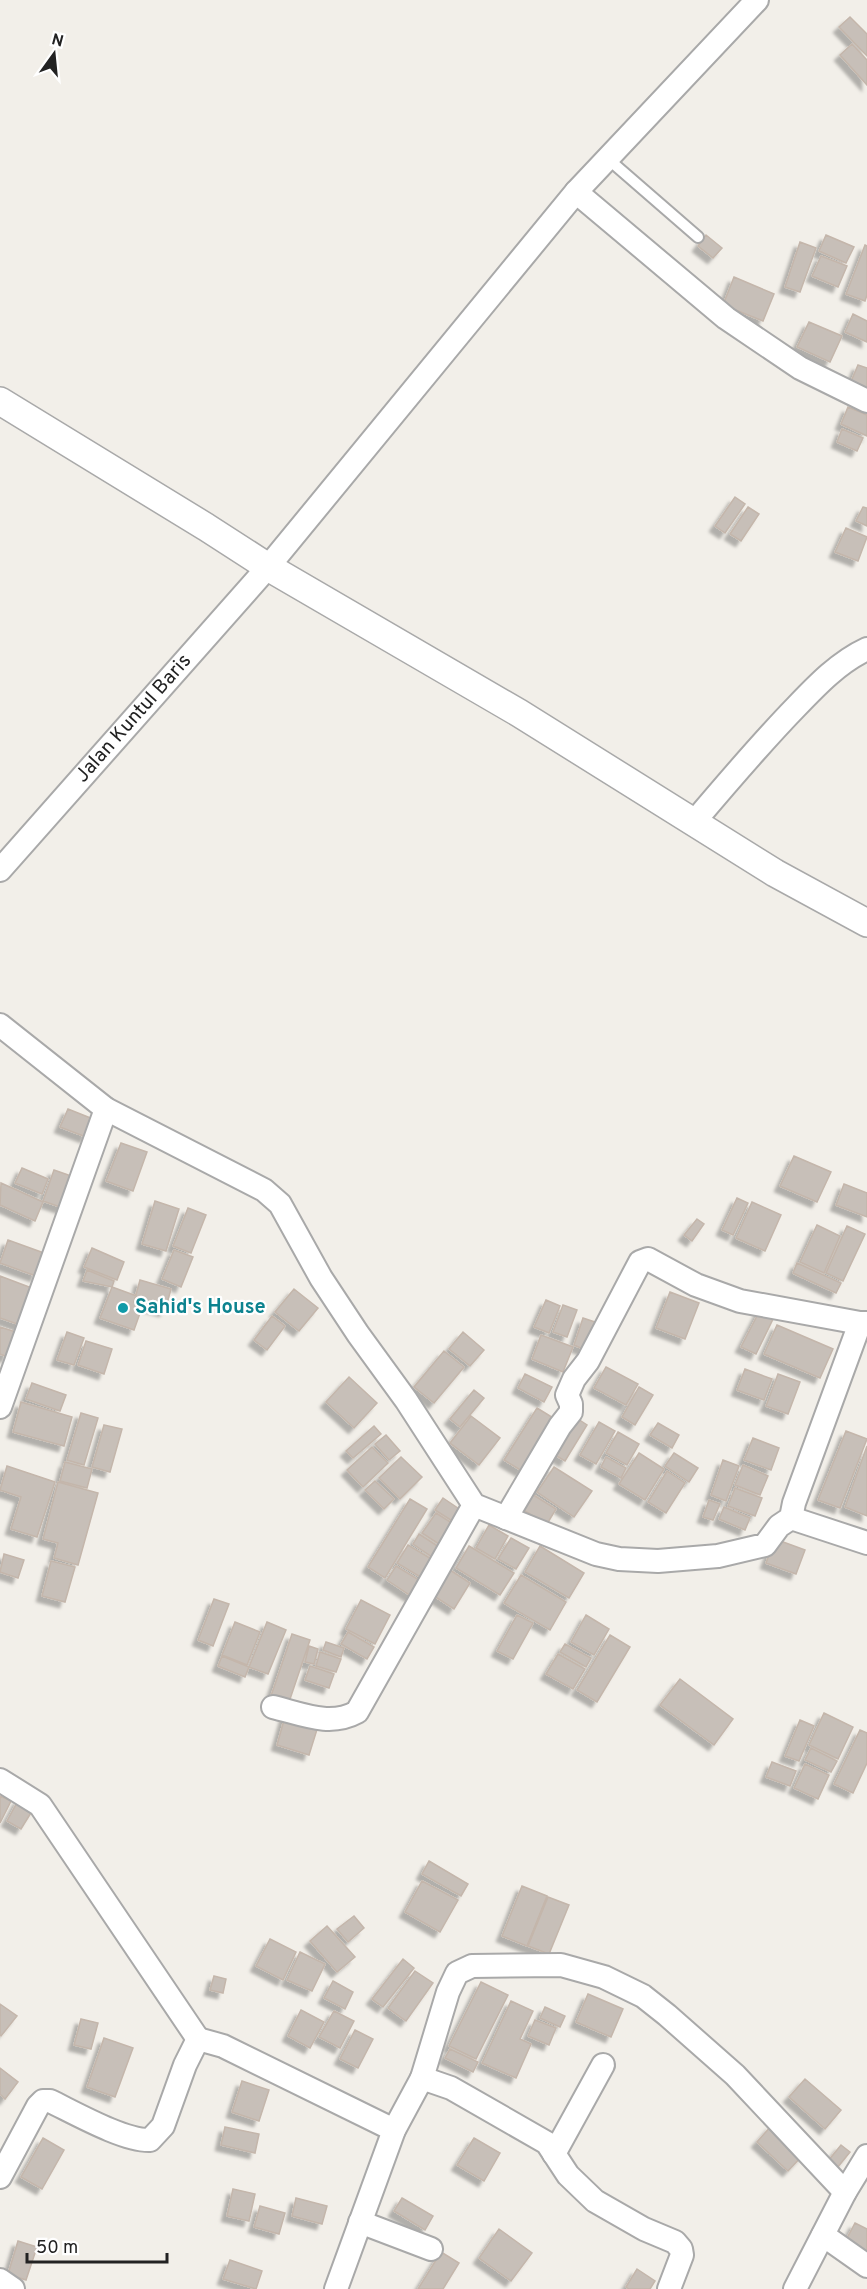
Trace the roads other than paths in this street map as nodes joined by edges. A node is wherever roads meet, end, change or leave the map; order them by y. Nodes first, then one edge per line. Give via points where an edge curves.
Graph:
1 (757, 0) edge
2 (608, 158) junction
3 (576, 192) junction
4 (698, 237) dead end
5 (0, 401) edge
6 (867, 401) edge
7 (268, 567) junction
8 (867, 649) edge
9 (694, 822) junction
10 (0, 870) edge
11 (867, 923) edge
12 (0, 1024) edge
13 (106, 1109) junction
14 (863, 1323) edge
15 (0, 1407) edge
16 (474, 1505) junction
17 (506, 1518) junction
18 (791, 1518) junction
19 (867, 1543) edge
20 (273, 1707) dead end
21 (0, 1780) edge
22 (198, 2039) junction
23 (603, 2065) dead end
24 (422, 2078) junction
25 (394, 2130) junction
26 (554, 2154) junction
27 (867, 2156) edge
28 (0, 2177) edge
29 (845, 2193) junction
30 (360, 2222) junction
31 (823, 2235) junction
32 (431, 2249) dead end
33 (867, 2266) edge
34 (0, 2280) edge
35 (13, 2289) edge
36 (336, 2289) edge
37 (669, 2289) edge
38 (795, 2289) edge

1 - 2 street, Jalan Kuntul Baris
2 - 3 street, Jalan Kuntul Baris
2 - 4 lane
3 - 6 street via 726,318 800,368
3 - 7 street, Jalan Kuntul Baris
5 - 7 street
7 - 9 street via 519,713
7 - 10 street, Jalan Kuntul Baris
8 - 9 street via 823,679
9 - 11 street via 775,873
12 - 13 street
13 - 15 street
13 - 16 street via 264,1190 280,1204 321,1278
14 - 17 street via 740,1301 696,1285 648,1259 640,1262 588,1361 574,1379 567,1395 571,1412
14 - 18 street
16 - 17 street
16 - 20 street via 357,1712 345,1719 326,1720
17 - 18 street via 596,1554 658,1561 718,1556 765,1545 779,1526
18 - 19 street
21 - 22 street via 40,1805
22 - 25 street via 223,2046
22 - 28 street via 184,2065 163,2127 150,2140 141,2141 43,2101
23 - 26 street
24 - 25 street
24 - 26 street via 469,2098 547,2143
24 - 29 street via 448,1992 458,1973 472,1966 561,1965 604,1977 643,1996 667,2015 735,2075
25 - 30 street
26 - 37 street via 568,2175 595,2201 675,2242 681,2249
27 - 29 street
29 - 31 street
30 - 32 street
30 - 36 street
31 - 33 street
31 - 38 street
34 - 35 street

